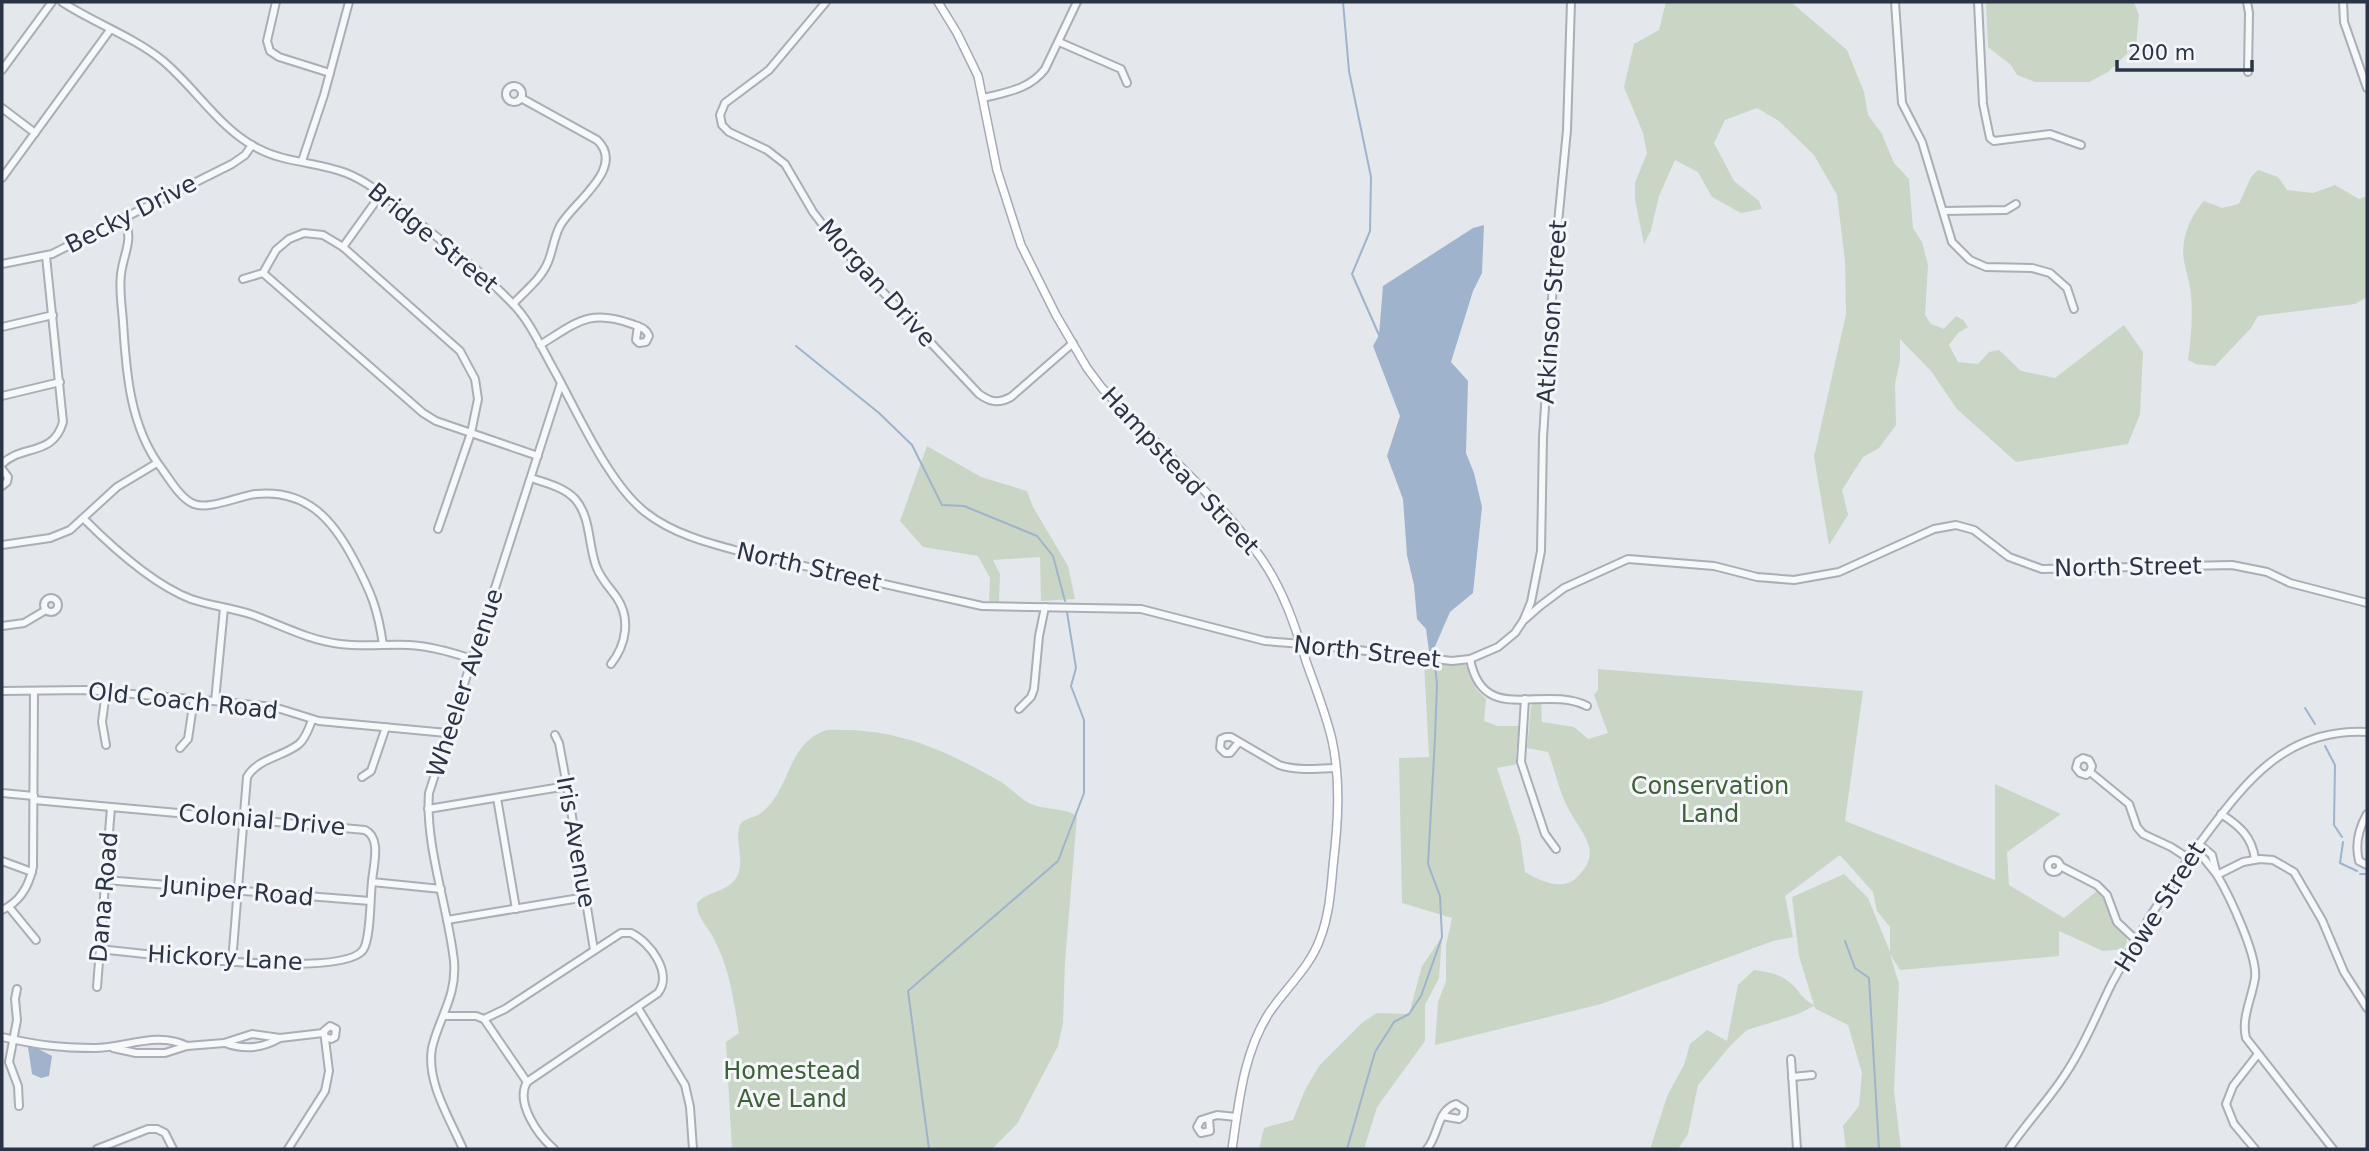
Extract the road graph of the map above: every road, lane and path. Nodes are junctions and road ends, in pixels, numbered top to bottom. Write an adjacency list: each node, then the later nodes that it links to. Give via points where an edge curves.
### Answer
1 (52, 2): 15 (street)
2 (62, 2): 13 (street, Bridge Street)
3 (276, 2): 17 (street, via 267,41 271,51)
4 (349, 2): 17 (street)
5 (826, 2): 42 (street, Morgan Drive, via 769,70 725,103 720,115 724,128 785,164 836,242 989,401 1011,397)
6 (938, 2): 21 (main road, Hampstead Street, via 972,61)
7 (1077, 2): 14 (street)
8 (1571, 2): 61 (street, Atkinson Street, via 1567,130 1545,401 1541,551)
9 (1895, 2): 30 (street, via 1902,103 1922,142)
10 (1978, 2): 25 (street, via 1982,94 1990,138 1999,141 2050,134)
11 (2247, 2): 16 (street)
12 (2343, 2): 19 (street, via 2344,22)
13 (110, 30): 23 (street); 24 (street, Bridge Street, via 159,58)
14 (1059, 42): 18 (street, via 1121,69); 21 (street, via 1039,77 1019,89)
15 (2, 71)
16 (2248, 72)
17 (330, 73): 26 (street)
18 (1127, 83)
19 (2367, 88)
20 (521, 98): 37 (street, via 597,140 606,159 602,174 560,225 546,267)
21 (984, 98): 42 (main road, Hampstead Street, via 997,170 1014,226)
22 (2, 108): 23 (street)
23 (35, 133): 27 (street)
24 (252, 145): 26 (street, Bridge Street); 31 (street, Becky Drive, via 232,164)
25 (2081, 145)
26 (302, 161): 28 (street, Bridge Street, via 346,173)
27 (2, 177)
28 (382, 194): 32 (street); 37 (street, Bridge Street)
29 (2015, 204): 30 (street, via 2006,210)
30 (1944, 211): 38 (street, via 1952,242 1962,254 1986,267 2050,273 2067,288)
31 (124, 218): 33 (street, Becky Drive); 49 (street, via 130,237 120,285 128,381 141,430)
32 (343, 247): 35 (street, via 319,233 299,234 282,244); 47 (street, via 460,351 478,389)
33 (46, 256): 34 (street, Becky Drive); 39 (street)
34 (2, 264)
35 (263, 274): 36 (street); 47 (street, via 423,413)
36 (243, 279)
37 (513, 304): 43 (street, Bridge Street)
38 (2074, 309)
39 (53, 315): 41 (street); 44 (street)
40 (638, 326): 43 (street, via 611,317 591,317)
41 (2, 327)
42 (1073, 343): 63 (main road, Hampstead Street, via 1102,388 1222,510 1261,559 1289,607)
43 (540, 345): 45 (street, Bridge Street)
44 (60, 383): 46 (street); 50 (street, via 64,416 57,436 45,446 9,458)
45 (561, 383): 48 (street, Wheeler Avenue); 55 (street, Bridge Street, via 627,494 652,517)
46 (2, 396)
47 (471, 433): 48 (street); 54 (street)
48 (538, 456): 51 (street, Wheeler Avenue)
49 (157, 463): 53 (street, via 117,487); 64 (street, via 186,499 197,505 269,494 305,502 326,517 342,537 373,596)
50 (2, 467): 52 (street, via 8,480)
51 (531, 478): 65 (street, Wheeler Avenue); 67 (street, via 568,493 583,513 596,565 625,616 624,638)
52 (2, 486)
53 (84, 519): 56 (street, via 57,536); 59 (street, via 165,585 188,598)
54 (438, 529)
55 (693, 538): 58 (street, North Street, via 967,603)
56 (2, 545)
57 (2367, 603): 61 (street, North Street, via 2248,567 2042,569 2008,557 1974,530 1956,525 1934,529 1839,572 1794,580 1714,566 1629,559 1564,588)
58 (1045, 607): 63 (street, North Street, via 1141,609 1245,637); 75 (street, via 1034,689)
59 (224, 608): 64 (street, via 313,639); 73 (street)
60 (46, 610): 62 (street, via 24,623)
61 (1523, 621): 66 (street, North Street, via 1502,644)
62 (2, 626)
63 (1301, 644): 66 (street, North Street, via 1447,661); 84 (main road, Hampstead Street, via 1332,739)
64 (383, 645): 65 (street, via 433,648)
65 (472, 659): 79 (street, Wheeler Avenue)
66 (1469, 659): 72 (street, via 1475,679 1486,693)
67 (611, 664)
68 (2, 691): 69 (street, Old Coach Road)
69 (34, 691): 70 (street, Old Coach Road); 89 (street)
70 (106, 691): 71 (street, Old Coach Road); 82 (street, via 102,722)
71 (194, 699): 73 (street, Old Coach Road); 83 (street, via 188,739)
72 (1525, 699): 74 (street, via 1573,699); 99 (street, via 1521,761 1545,834)
73 (215, 701): 76 (street, Old Coach Road, via 274,707)
74 (1587, 706)
75 (1019, 709)
76 (313, 720): 77 (street, Old Coach Road); 95 (street, via 298,745 250,772)
77 (386, 727): 79 (street, Old Coach Road); 86 (street, via 371,771)
78 (2367, 732): 93 (street, Howe Street, via 2333,734 2293,748 2260,770)
79 (447, 733): 92 (street, Wheeler Avenue)
80 (555, 735): 87 (street, Iris Avenue)
81 (1239, 742): 84 (street, via 1284,766)
82 (106, 745)
83 (180, 748)
84 (1336, 768): 142 (main road, Hampstead Street, via 1336,842 1320,940 1269,1013 1251,1050)
85 (2091, 772): 101 (street, via 2129,804 2143,834)
86 (362, 777)
87 (567, 786): 90 (street); 112 (street, Iris Avenue)
88 (2, 793): 89 (street, Colonial Drive)
89 (34, 798): 91 (street, Colonial Drive); 106 (street)
90 (497, 798): 92 (street); 115 (street)
91 (111, 807): 95 (street, Colonial Drive); 108 (street, Dana Road)
92 (428, 809): 110 (street, Wheeler Avenue)
93 (2221, 814): 96 (street, Howe Street); 102 (street, via 2246,834)
94 (2367, 814): 97 (street)
95 (243, 819): 109 (street, Colonial Drive, via 368,831 375,843); 111 (street)
96 (2199, 844): 100 (street, Howe Street); 107 (street, via 2211,855)
97 (2357, 848): 98 (street); 104 (street, via 2358,861)
98 (2366, 848)
99 (1556, 849)
100 (2194, 851): 101 (street, Howe Street); 107 (street)
101 (2188, 858): 119 (street, Howe Street)
102 (2255, 859): 107 (street); 126 (street, via 2273,860 2294,872)
103 (2, 861): 106 (street)
104 (2367, 865)
105 (2060, 866): 119 (street, via 2097,885 2107,895 2117,922)
106 (32, 872): 114 (street, via 24,891)
107 (2217, 875): 135 (street, via 2254,962 2244,1025 2248,1042)
108 (105, 880): 111 (street, Juniper Road); 120 (street, Dana Road)
109 (372, 882): 110 (street); 113 (street, Hickory Lane)
110 (441, 889): 117 (street, Wheeler Avenue)
111 (238, 890): 113 (street, Juniper Road); 122 (street)
112 (586, 897): 115 (street); 121 (street, Iris Avenue)
113 (370, 901): 122 (street, Hickory Lane, via 366,945 355,957 292,964)
114 (9, 907): 116 (street); 118 (street)
115 (516, 909): 117 (street)
116 (2, 910)
117 (447, 920): 127 (street, Wheeler Avenue, via 454,974)
118 (36, 940)
119 (2136, 940): 153 (street, Howe Street, via 2066,1073)
120 (99, 949): 122 (street, Hickory Lane); 123 (street, Dana Road)
121 (594, 950): 125 (street, via 621,933 631,933 655,956 663,985); 128 (street)
122 (232, 962)
123 (97, 987)
124 (17, 989): 131 (street)
125 (638, 1008): 139 (street); 149 (street, via 685,1085)
126 (2367, 1008)
127 (445, 1016): 128 (street); 147 (street, Wheeler Avenue, via 434,1043 432,1069)
128 (484, 1019): 139 (street)
129 (2, 1037): 131 (street)
130 (280, 1038): 132 (street, via 252,1034); 132 (street, via 253,1047); 146 (street, via 324,1035 329,1071 325,1091)
131 (12, 1040): 134 (street, via 48,1047); 140 (street, via 9,1062)
132 (224, 1043): 133 (street)
133 (187, 1046): 134 (street, via 155,1054); 134 (street, via 155,1040)
134 (113, 1048)
135 (2258, 1054): 154 (street, via 2233,1086 2226,1104 2234,1124); 155 (street)
136 (1791, 1059): 138 (street)
137 (1812, 1075): 138 (street)
138 (1792, 1077): 152 (street)
139 (527, 1082): 148 (street, via 524,1101)
140 (19, 1106)
141 (1442, 1116): 151 (street)
142 (1236, 1117): 143 (street); 150 (main road, Hampstead Street)
143 (1209, 1118)
144 (97, 1149): 145 (street, via 152,1129 165,1133)
145 (173, 1149)
146 (288, 1149)
147 (463, 1149)
148 (554, 1149)
149 (693, 1149)
150 (1232, 1149)
151 (1427, 1149)
152 (1797, 1149)
153 (2009, 1149)
154 (2255, 1149)
155 (2333, 1149)

